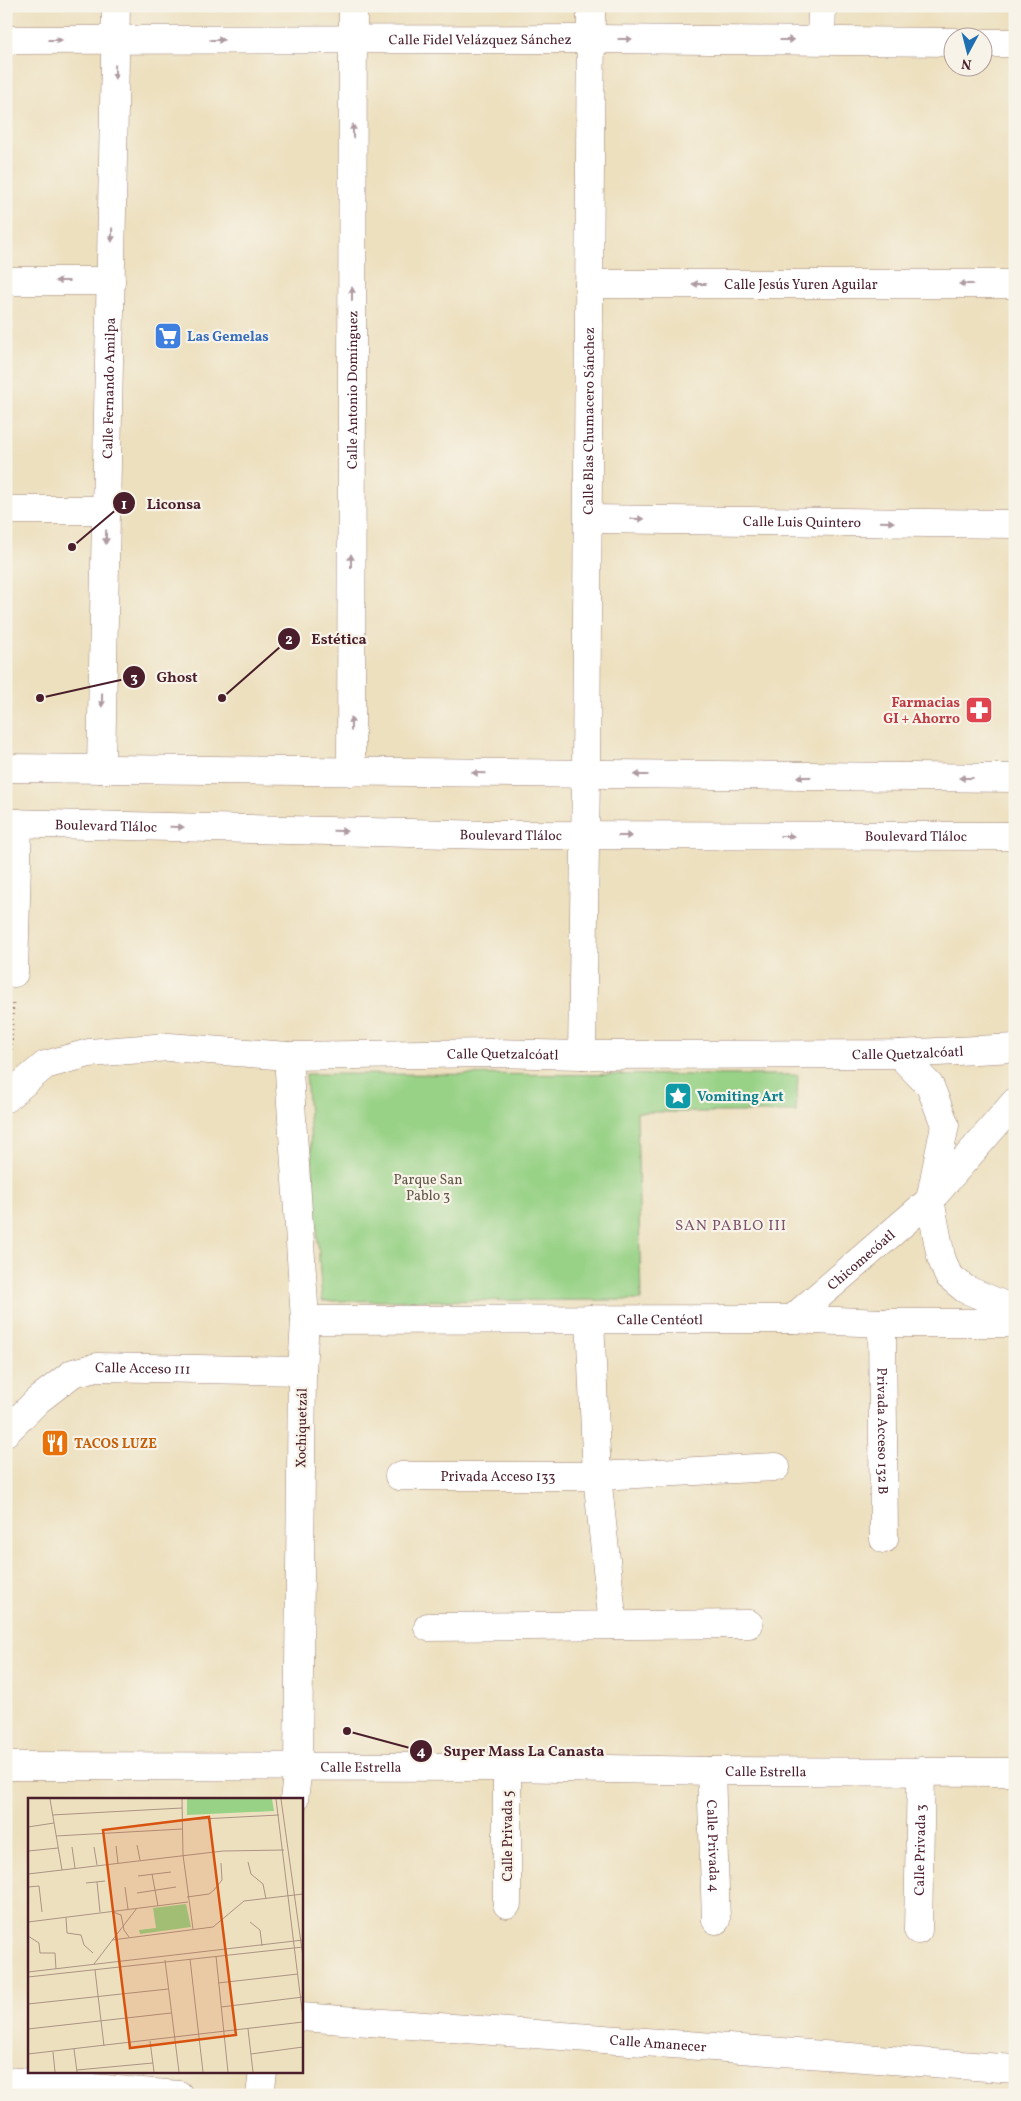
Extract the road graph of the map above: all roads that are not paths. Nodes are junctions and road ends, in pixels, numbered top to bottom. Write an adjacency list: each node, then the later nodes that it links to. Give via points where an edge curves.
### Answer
1 (116, 6): 8 (street, Calle Fernando Amilpa)
2 (353, 6): 5 (street, Calle Antonio Domínguez)
3 (591, 6): 6 (street, Calle Blas Chumacero Sánchez)
4 (822, 6): 9 (street)
5 (353, 39): 6 (street, Calle Fidel Velázquez Sánchez); 8 (street, Calle Fidel Velázquez Sánchez, one-way to 5); 23 (street, Calle Antonio Domínguez, one-way to 5)
6 (591, 39): 9 (street, Calle Fidel Velázquez Sánchez, one-way to 9); 15 (street, Calle Blas Chumacero Sánchez)
7 (6, 40): 8 (street, Calle Fidel Velázquez Sánchez, one-way to 8)
8 (116, 40): 14 (street, Calle Fernando Amilpa, one-way to 14)
9 (822, 40): 10 (street, Calle Fidel Velázquez Sánchez)
10 (944, 42)
11 (994, 43): 12 (street)
12 (1015, 43)
13 (6, 281): 14 (street, one-way to 13)
14 (111, 281): 18 (street, Calle Fernando Amilpa)
15 (589, 284): 16 (street, Calle Jesús Yuren Aguilar, one-way to 15); 19 (street, Calle Blas Chumacero Sánchez)
16 (1015, 284)
17 (6, 510): 18 (street)
18 (107, 510): 22 (street, Calle Fernando Amilpa, one-way to 22)
19 (588, 518): 20 (street, Calle Luis Quintero, one-way to 20); 24 (street, Calle Blas Chumacero Sánchez)
20 (1015, 524)
21 (6, 768): 22 (street)
22 (101, 769): 23 (street)
23 (351, 772): 24 (street, one-way to 23)
24 (586, 775): 25 (street, one-way to 24); 27 (street, Calle Blas Chumacero Sánchez)
25 (1015, 778)
26 (12, 823): 27 (street, Boulevard Tláloc, one-way to 27); 29 (street)
27 (585, 836): 28 (street, Boulevard Tláloc, one-way to 28); 32 (street, Calle Blas Chumacero Sánchez)
28 (1015, 836)
29 (14, 973)
30 (1015, 1048): 31 (street, Calle Quetzalcóatl)
31 (899, 1054): 32 (street, Calle Quetzalcóatl); 36 (street, via 930,1086 945,1125)
32 (582, 1055): 33 (street, Calle Quetzalcóatl)
33 (288, 1056): 34 (street, Calle Quetzalcóatl, via 169,1047 89,1053 45,1065); 40 (street, Xochiquetzál)
34 (8, 1097)
35 (1015, 1102): 36 (street, Chicomecóatl)
36 (930, 1200): 37 (street, via 941,1257 948,1275 965,1289); 39 (street, Chicomecóatl)
37 (1015, 1310)
38 (590, 1319): 39 (street, Calle Centéotl); 40 (street, Calle Centéotl); 47 (street)
39 (792, 1319): 41 (street, Calle Centéotl)
40 (304, 1320): 43 (street, Xochiquetzál)
41 (882, 1323): 42 (street, Calle Centéotl); 48 (street, Privada Acceso 132 B)
42 (1015, 1323)
43 (302, 1371): 44 (street, Calle Acceso 111, via 96,1367 73,1373 38,1400); 54 (street, Xochiquetzál)
44 (6, 1432)
45 (776, 1467): 47 (street, Privada Acceso 133)
46 (399, 1476): 47 (street, Privada Acceso 133)
47 (597, 1476): 50 (street)
48 (884, 1539)
49 (748, 1624): 50 (street)
50 (613, 1625): 51 (street)
51 (428, 1627)
52 (6, 1766): 54 (street, Calle Estrella)
53 (507, 1767): 54 (street, Calle Estrella); 55 (street, Calle Estrella); 59 (street, Calle Privada 5)
54 (298, 1768): 58 (street, Xochiquetzál)
55 (711, 1771): 56 (street, Calle Estrella); 60 (street, Calle Privada 4)
56 (921, 1771): 57 (street, Calle Estrella); 61 (street, Calle Privada 3)
57 (1015, 1772)
58 (294, 1798)
59 (508, 1904)
60 (716, 1920)
61 (918, 1930)
62 (302, 2017): 63 (street, Calle Amanecer)
63 (1015, 2069)
64 (263, 2074): 67 (street)
65 (6, 2081): 66 (street)
66 (179, 2095)
67 (260, 2095)

